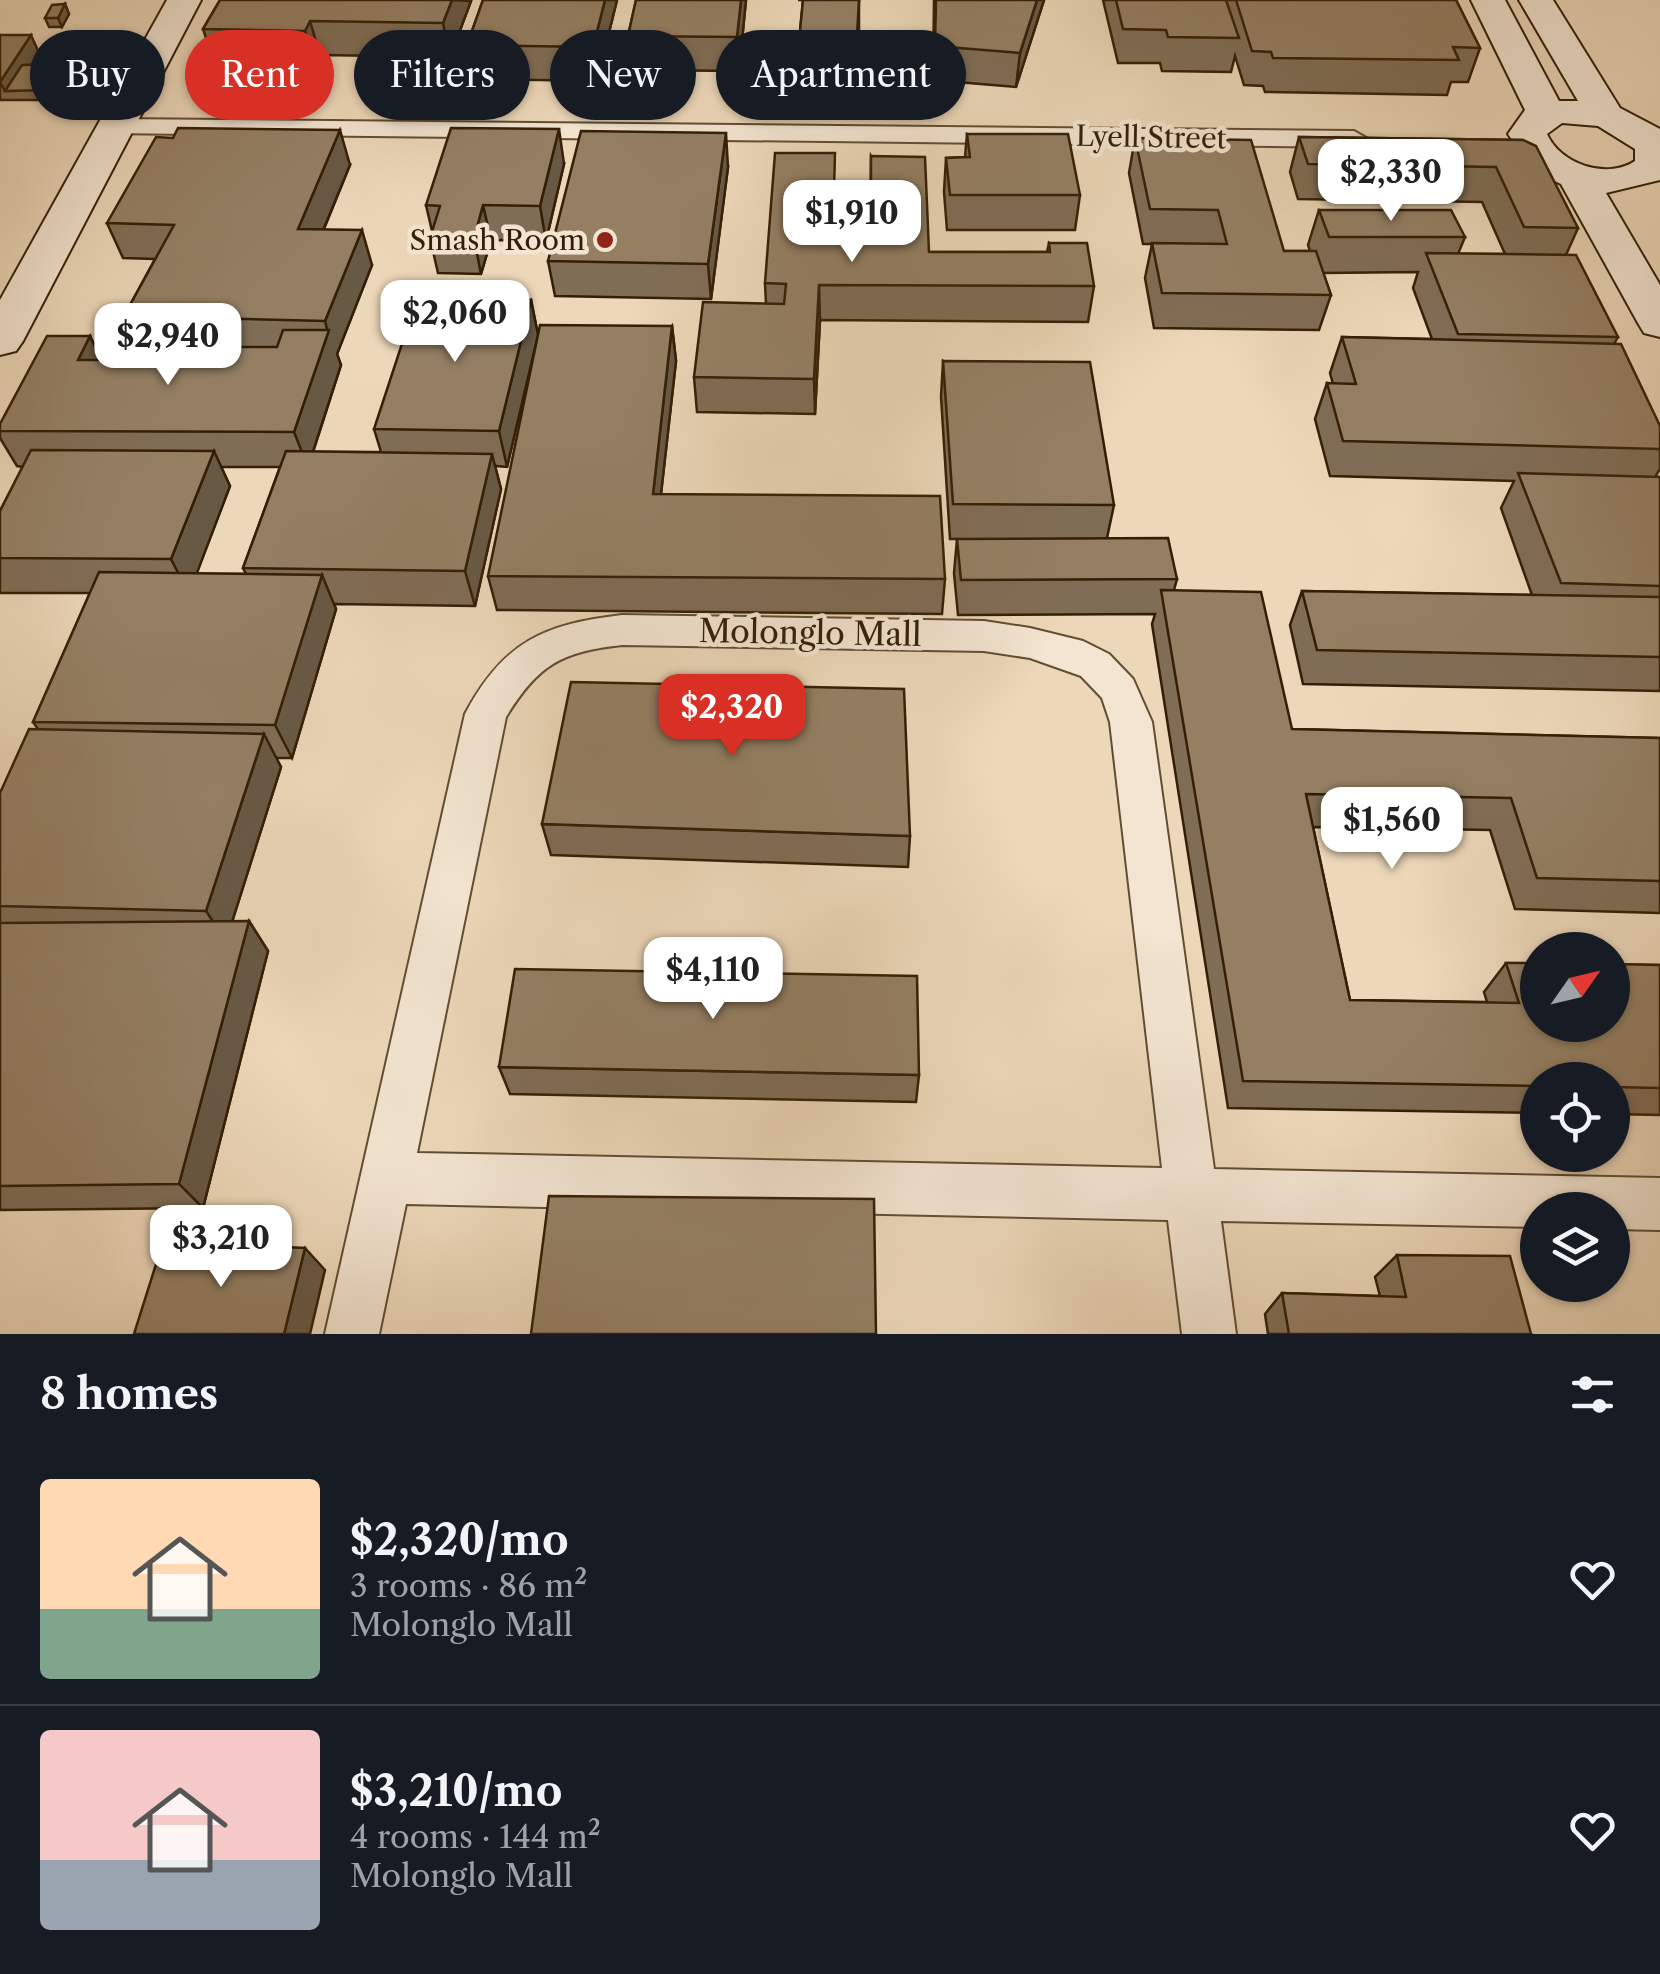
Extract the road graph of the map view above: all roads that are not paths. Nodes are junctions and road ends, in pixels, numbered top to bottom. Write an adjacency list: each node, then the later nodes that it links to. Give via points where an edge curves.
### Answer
1 (184, 0): 5 (main road)
2 (1488, 0): 6 (main road)
3 (1536, 0): 4 (main road)
4 (1606, 116): 6 (main road, via 1574,112); 9 (main road, via 1636,129 1655,147 1656,164)
5 (114, 127): 7 (street, Lyell Street); 12 (main road)
6 (1521, 132): 8 (main road, via 1544,160)
7 (1392, 140)
8 (1576, 174): 9 (main road); 11 (main road)
9 (1638, 177): 10 (main road)
10 (1660, 216)
11 (1660, 323)
12 (0, 341)
13 (386, 1178): 14 (street); 14 (street, Molonglo Mall, via 486,714 527,655 576,635 622,630 984,636 1069,652 1095,666 1119,690 1131,722); 16 (street, Molonglo Mall)
14 (1190, 1195): 15 (street); 17 (street, Molonglo Mall)
15 (1660, 1204)
16 (352, 1334)
17 (1209, 1334)

